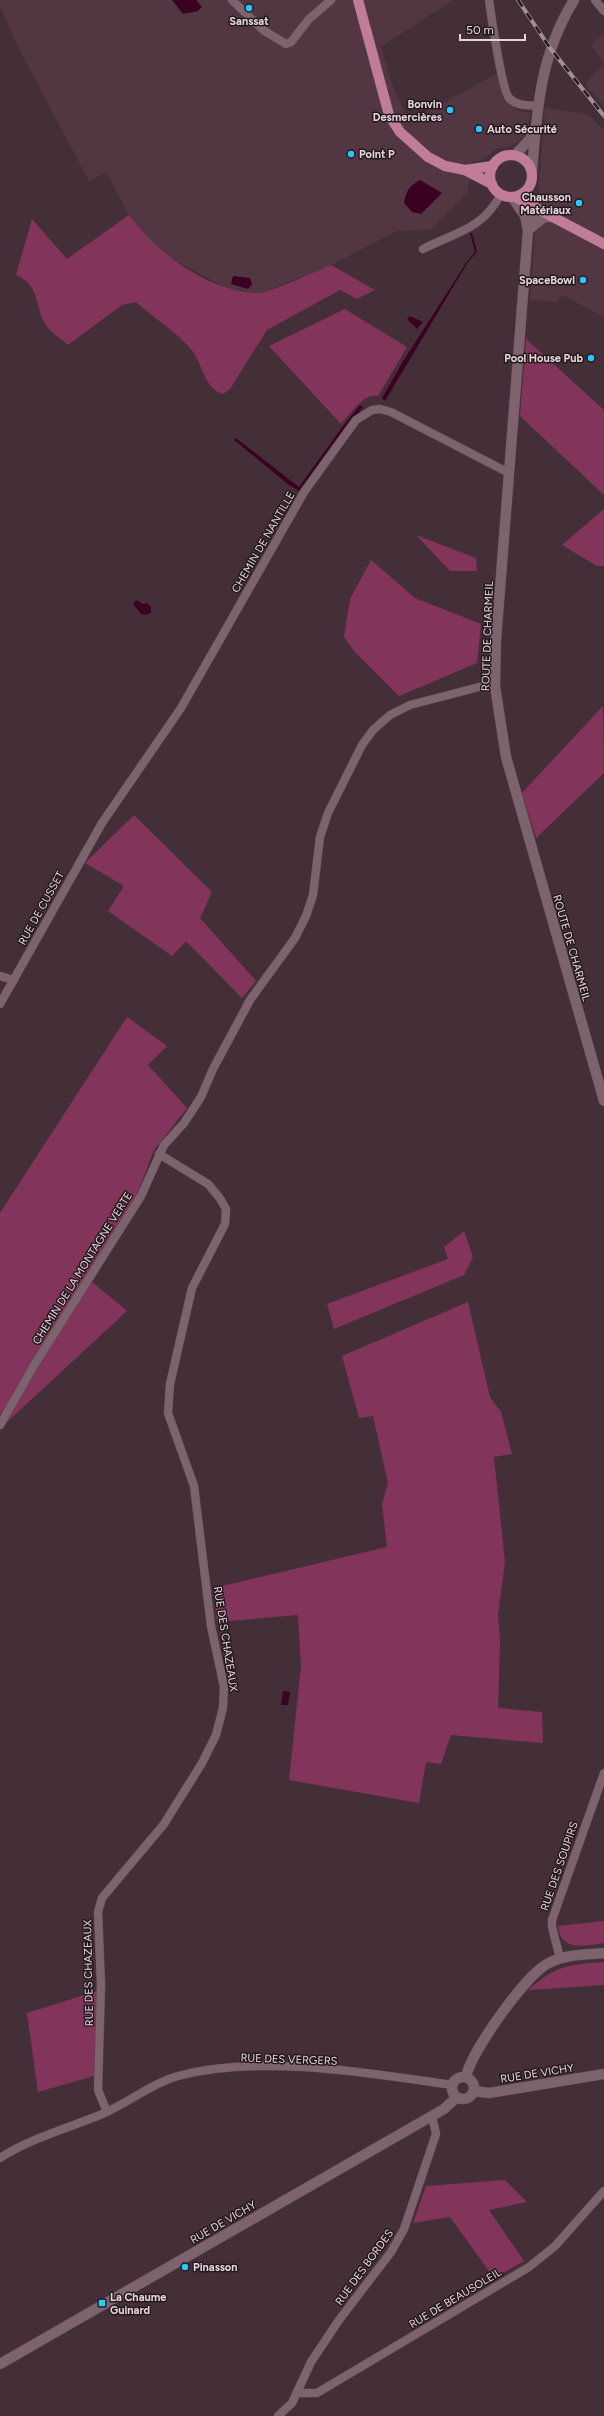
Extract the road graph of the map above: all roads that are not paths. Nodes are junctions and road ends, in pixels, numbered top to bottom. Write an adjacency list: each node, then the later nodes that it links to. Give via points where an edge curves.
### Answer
1 (232, 0): 2 (street, via 263,30 286,44 291,42 309,19)
2 (331, 0)
3 (358, 0): 12 (main road, via 389,115 400,132 428,157 445,166)
4 (489, 0): 8 (street, via 504,85 509,98 518,104)
5 (574, 0): 8 (main road, via 550,48)
6 (595, 0): 7 (street)
7 (604, 11)
8 (538, 106): 9 (main road)
9 (536, 120): 10 (main road, via 531,138); 13 (main road)
10 (516, 155): 11 (main road, via 502,157); 13 (main road, via 526,161)
11 (493, 166): 12 (main road); 14 (main road)
12 (465, 170): 14 (main road)
13 (532, 171): 15 (main road)
14 (492, 184): 16 (main road)
15 (530, 186): 17 (main road, via 526,191); 18 (main road)
16 (501, 194): 17 (main road); 22 (street, via 495,207 478,224)
17 (513, 197): 18 (main road); 20 (main road, ROUTE DE CHARMEIL, via 525,216)
18 (536, 206): 19 (main road); 20 (main road, ROUTE DE CHARMEIL)
19 (552, 217): 20 (main road, via 544,217); 21 (main road)
20 (528, 230): 23 (main road, ROUTE DE CHARMEIL)
21 (604, 244)
22 (423, 249)
23 (509, 473): 24 (main road, ROUTE DE CHARMEIL, via 496,640); 25 (street, CHEMIN DE NANTILLE, via 391,412 380,409 363,414 356,420 304,492 181,708)
24 (495, 686): 29 (main road, ROUTE DE CHARMEIL, via 506,757); 30 (street, CHEMIN DE LA MONTAGNE VERTE, via 479,687 410,705 390,715 373,730 362,745 320,837 313,895 306,916 295,938 250,1000 201,1097)
25 (102, 823): 27 (street, RUE DE CUSSET)
26 (0, 976): 27 (street)
27 (14, 980): 28 (street, RUE DE CUSSET)
28 (0, 1004)
29 (604, 1101)
30 (159, 1154): 31 (street, CHEMIN DE LA MONTAGNE VERTE, via 141,1196 33,1367); 40 (street, RUE DES CHAZEAUX, via 208,1184 226,1209 225,1224 192,1288 170,1384 168,1413 194,1486 211,1626 224,1687 223,1708 216,1735 202,1763 164,1824 102,1898 98,1912 101,1986 98,2090)
31 (0, 1425)
32 (604, 1773): 34 (street, RUE DES SOUPIRS, via 552,1920)
33 (604, 1953): 34 (main road)
34 (560, 1958): 36 (main road, via 537,1970 525,1983 474,2056)
35 (604, 2074): 38 (main road, RUE DE VICHY, via 489,2093)
36 (466, 2077): 37 (main road, via 457,2078); 38 (main road, via 473,2082)
37 (452, 2086): 39 (main road); 40 (street, RUE DES VERGERS, via 316,2068 245,2067 205,2070 177,2076 153,2086)
38 (474, 2091): 39 (main road, via 469,2098)
39 (456, 2098): 41 (main road, RUE DE VICHY)
40 (107, 2112): 42 (street, RUE DES VERGERS)
41 (432, 2116): 44 (main road, RUE DE VICHY); 45 (street, RUE DES BORDES, via 436,2134 404,2229 391,2252 315,2356)
42 (0, 2158)
43 (604, 2191): 45 (street, RUE DE BEAUSOLEIL, via 555,2246 529,2268 317,2393)
44 (0, 2364)
45 (297, 2393): 46 (street, RUE DES BORDES, via 292,2403)
46 (278, 2416)

